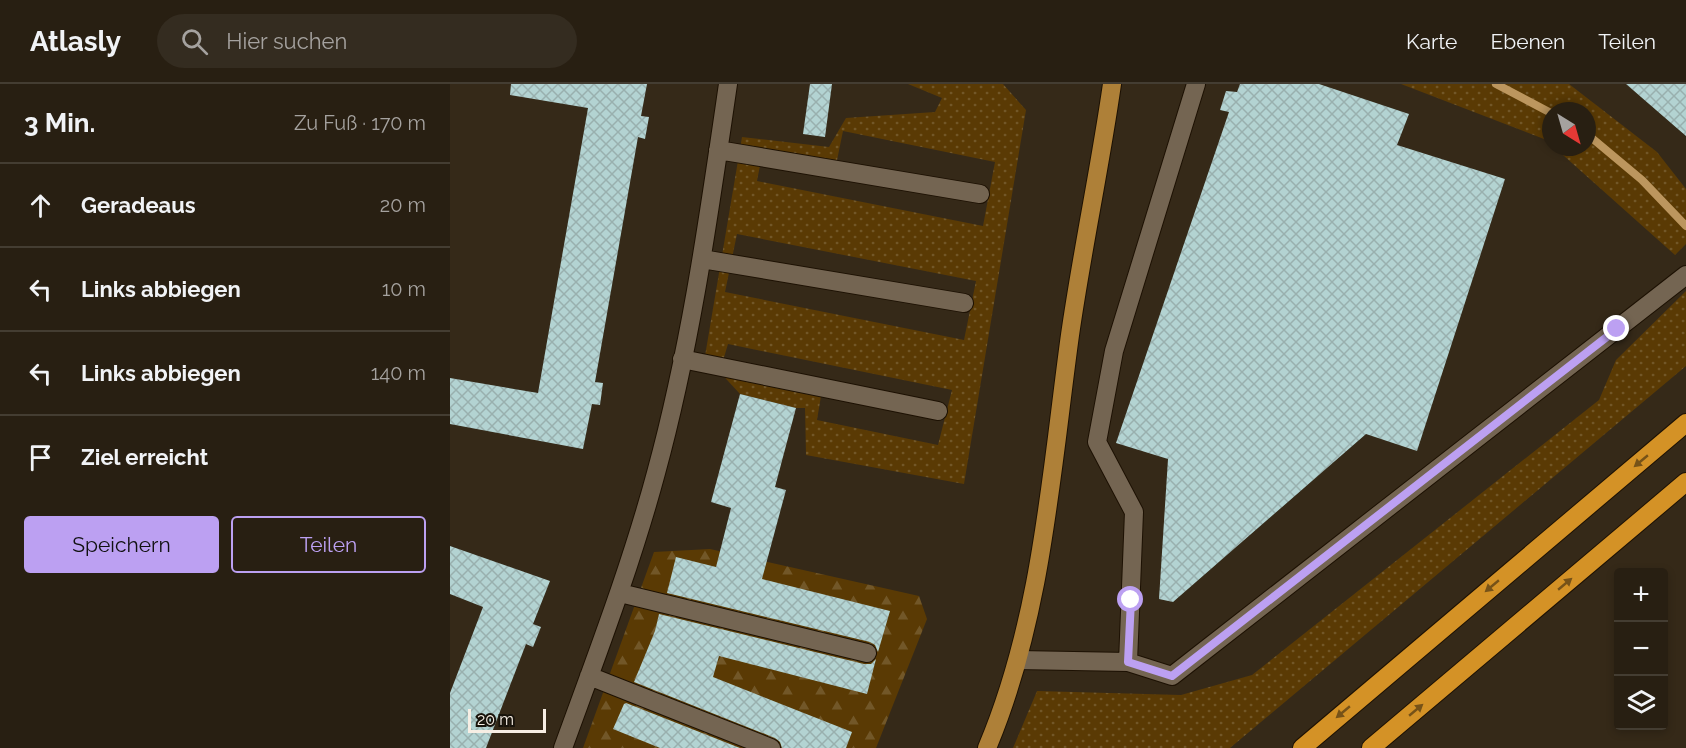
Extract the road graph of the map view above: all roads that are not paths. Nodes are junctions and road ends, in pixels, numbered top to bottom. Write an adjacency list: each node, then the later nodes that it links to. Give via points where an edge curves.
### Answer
1 (728, 84): 4 (lane)
2 (1112, 84): 15 (main road, via 1070,332 1046,523)
3 (1196, 84): 16 (lane, via 1114,351 1097,442 1134,512)
4 (718, 150): 5 (lane); 6 (lane)
5 (981, 194)
6 (702, 259): 8 (lane); 9 (lane)
7 (1686, 275): 16 (lane, via 1172,676)
8 (964, 303)
9 (682, 359): 10 (lane); 13 (lane, via 656,471)
10 (939, 411)
11 (1686, 423): 21 (highway, one-way to 21)
12 (1686, 482): 22 (highway, one-way to 12)
13 (620, 592): 14 (lane); 17 (lane)
14 (867, 653)
15 (1018, 660): 16 (lane); 20 (main road)
16 (1128, 662)
17 (589, 676): 18 (lane); 19 (lane)
18 (563, 748)
19 (771, 748)
20 (987, 748)
21 (1302, 748)
22 (1371, 748)

